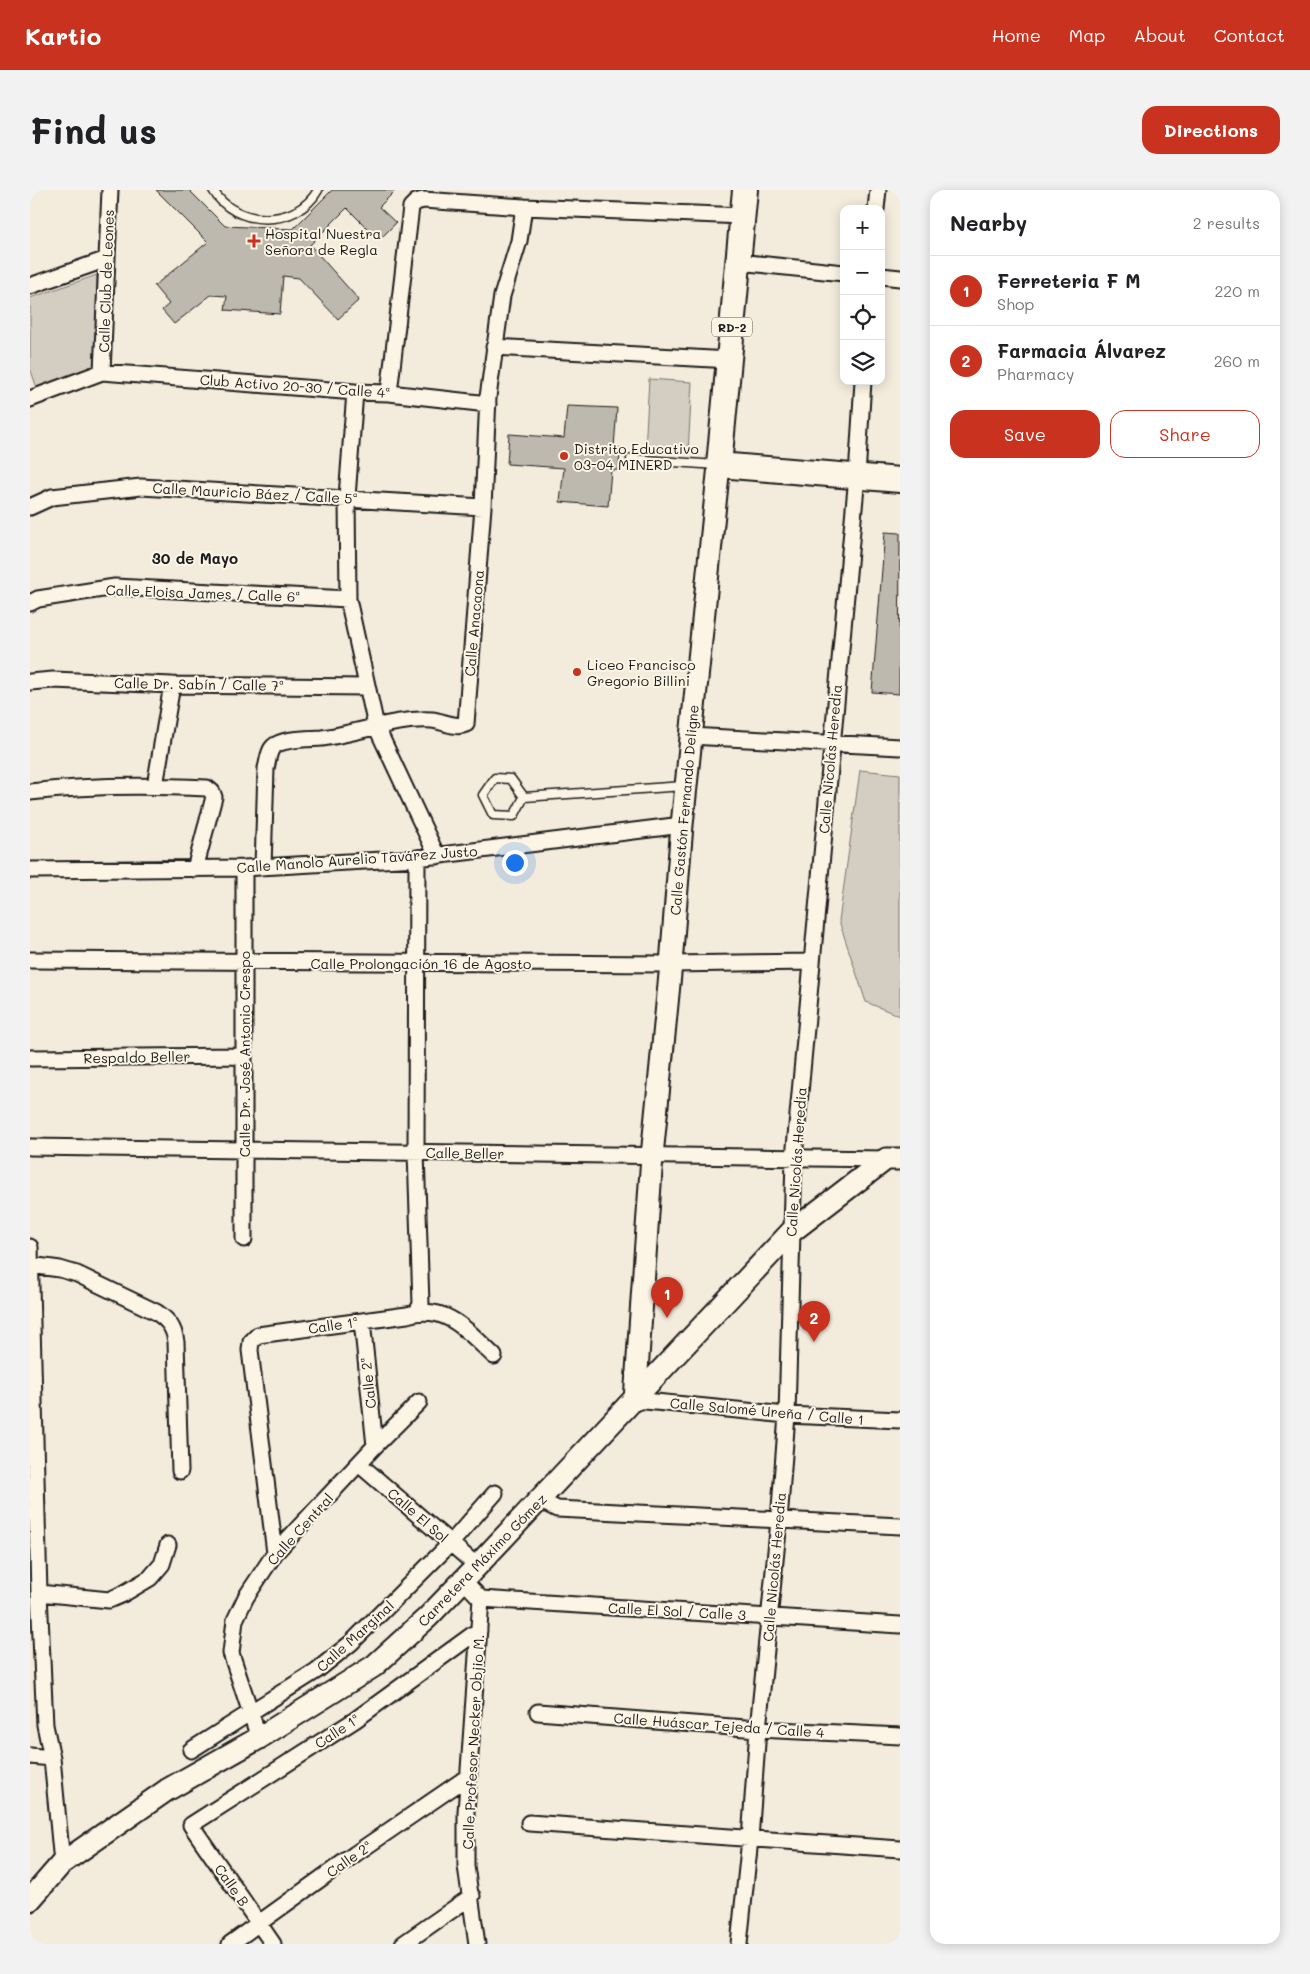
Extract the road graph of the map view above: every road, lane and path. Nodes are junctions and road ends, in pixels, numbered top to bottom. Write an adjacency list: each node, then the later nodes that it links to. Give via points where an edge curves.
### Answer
1 (110, 190): 9 (street, Calle Club de Leones)
2 (213, 190): 3 (lane, via 221,201 237,212 265,218 294,213 311,201)
3 (318, 190)
4 (746, 190): 8 (main road, RD-2)
5 (878, 190): 6 (street)
6 (876, 205)
7 (524, 207): 8 (street); 15 (street, Calle Anacaona, via 519,241 502,296); 20 (street, via 423,200 411,207)
8 (743, 216): 10 (main road, RD-2)
9 (107, 259): 14 (street); 17 (street, Calle Club de Leones)
10 (738, 262): 11 (street); 16 (main road, RD-2)
11 (840, 273)
12 (885, 276): 13 (street)
13 (900, 278)
14 (30, 286)
15 (494, 347): 16 (street); 22 (street, Calle Anacaona)
16 (730, 360): 24 (main road, RD-2)
17 (102, 372): 19 (street, Club Activo 20-30 / Calle 4ª); 21 (street)
18 (863, 385): 25 (street, Calle Nicolás Heredia)
19 (355, 392): 20 (street, Club Activo 20-30 / Calle 4ª); 27 (street)
20 (389, 393): 22 (street, Club Activo 20-30 / Calle 4ª)
21 (30, 399)
22 (488, 404): 29 (street, Calle Anacaona)
23 (631, 459): 24 (lane)
24 (719, 465): 25 (main road); 36 (main road, Calle Gastón Fernando Deligne)
25 (856, 476): 26 (main road); 37 (street, Calle Nicolás Heredia)
26 (900, 480)
27 (347, 498): 28 (street, Calle Mauricio Báez / Calle 5ª, via 141,487 52,497); 29 (street, Calle Mauricio Báez / Calle 5ª); 30 (street)
28 (30, 507)
29 (483, 507): 35 (street, Calle Anacaona, via 466,724 461,726 433,720)
30 (348, 599): 31 (street, Calle Eloisa James / Calle 6ª, via 114,587); 34 (street)
31 (30, 603)
32 (30, 682): 33 (street, Calle Dr. Sabín / Calle 7ª)
33 (172, 685): 34 (street, Calle Dr. Sabín / Calle 7ª); 39 (street)
34 (367, 687): 35 (street)
35 (376, 726): 44 (street); 46 (street, Calle Anacaona, via 280,743 273,747 266,768)
36 (690, 736): 37 (street); 40 (main road, Calle Gastón Fernando Deligne)
37 (831, 745): 38 (street); 52 (street, Calle Nicolás Heredia)
38 (900, 747)
39 (155, 786): 41 (street, via 74,787); 48 (street, via 206,788 212,792 214,797)
40 (686, 786): 42 (lane); 43 (main road, Calle Gastón Fernando Deligne)
41 (30, 792)
42 (524, 797): 42 (lane, via 511,779 495,778 483,795 493,815 514,816)
43 (682, 825): 44 (street, Calle Manolo Aurelio Tavárez Justo); 54 (main road, Calle Gastón Fernando Deligne)
44 (437, 856): 45 (street, Calle Manolo Aurelio Tavárez Justo)
45 (417, 858): 46 (street, Calle Manolo Aurelio Tavárez Justo); 53 (street)
46 (264, 867): 47 (street, Calle Manolo Aurelio Tavárez Justo)
47 (244, 868): 48 (street, Calle Manolo Aurelio Tavárez Justo); 51 (street, Calle Dr. José Antonio Crespo)
48 (195, 869): 49 (street, Calle Manolo Aurelio Tavárez Justo)
49 (30, 870)
50 (30, 960): 51 (street, Calle Prolongación 16 de Agosto)
51 (244, 962): 53 (street, Calle Prolongación 16 de Agosto); 55 (street, Calle Dr. José Antonio Crespo)
52 (812, 962): 54 (street, Calle Prolongación 16 de Agosto); 61 (street, Calle Nicolás Heredia)
53 (417, 963): 54 (street, Calle Prolongación 16 de Agosto); 59 (street)
54 (671, 964): 60 (main road, Calle Gastón Fernando Deligne)
55 (244, 1056): 56 (street, Respaldo Beller); 58 (street, Calle Dr. José Antonio Crespo)
56 (30, 1058)
57 (30, 1147): 58 (street, Calle Beller)
58 (244, 1150): 59 (street, Calle Beller); 64 (street, Calle Dr. José Antonio Crespo)
59 (416, 1152): 60 (street, Calle Beller); 67 (street, via 421,1304)
60 (652, 1156): 61 (street, Calle Beller); 70 (main road, Calle Gastón Fernando Deligne)
61 (794, 1158): 62 (street, Calle Beller); 63 (street, Calle Nicolás Heredia)
62 (893, 1159): 63 (main road, Carretera Máximo Gómez)
63 (791, 1232): 70 (main road, Carretera Máximo Gómez); 72 (street, Calle Nicolás Heredia)
64 (244, 1239)
65 (30, 1247): 66 (street)
66 (30, 1265): 74 (street); 77 (street, via 77,1274 166,1318 174,1330 176,1342)
67 (417, 1312): 68 (street, Calle 1ª); 69 (street, Calle 1ª, via 440,1313 453,1318)
68 (362, 1321): 75 (street, Calle 2ª); 85 (street, Calle 1ª, via 258,1335 251,1342)
69 (494, 1356)
70 (635, 1400): 72 (street, Calle Salomé Ureña / Calle 1); 79 (main road, Carretera Máximo Gómez)
71 (419, 1402): 75 (street, Calle Central)
72 (787, 1415): 73 (street, Calle Salomé Ureña / Calle 1); 80 (street, Calle Nicolás Heredia)
73 (900, 1420)
74 (33, 1437): 84 (street)
75 (375, 1446): 76 (street, Calle Central)
76 (360, 1464): 82 (street, Calle El Sol); 85 (street, Calle Central)
77 (180, 1471)
78 (495, 1493): 82 (street, Calle Marginal)
79 (539, 1500): 80 (street, via 557,1509); 86 (main road, Carretera Máximo Gómez)
80 (779, 1520): 81 (street); 89 (street, Calle Nicolás Heredia)
81 (900, 1526)
82 (451, 1543): 86 (street, Calle El Sol); 92 (street, Calle Marginal, via 350,1643 316,1671)
83 (168, 1545): 87 (street, via 162,1564 150,1578 109,1600)
84 (34, 1549): 87 (street)
85 (275, 1553): 92 (street, Calle Central, via 235,1620 231,1653)
86 (470, 1573): 88 (street); 96 (main road, Carretera Máximo Gómez, via 374,1666)
87 (39, 1593): 99 (street, via 45,1725)
88 (481, 1599): 89 (street, Calle El Sol / Calle 3); 91 (street, Calle Profesor Necker Objio M.)
89 (770, 1617): 90 (street, Calle El Sol / Calle 3); 94 (street, Calle Nicolás Heredia)
90 (900, 1624)
91 (479, 1630): 100 (street, Calle Profesor Necker Objio M.); 102 (street, Calle 1ª, via 355,1720)
92 (250, 1711): 96 (street, Calle Central); 97 (street, Calle Marginal)
93 (538, 1712): 94 (street, Calle Huáscar Tejeda / Calle 4)
94 (758, 1729): 95 (street, Calle Huáscar Tejeda / Calle 4); 103 (street, Calle Nicolás Heredia)
95 (900, 1736)
96 (259, 1738): 105 (main road, Carretera Máximo Gómez, via 167,1790)
97 (191, 1750)
98 (30, 1756): 99 (street)
99 (52, 1758): 105 (street)
100 (469, 1776): 106 (street, Calle Profesor Necker Objio M., via 466,1866); 108 (street, Calle 2ª)
101 (529, 1823): 103 (street)
102 (191, 1825): 108 (street, Calle B)
103 (750, 1839): 104 (street); 113 (street, Calle Nicolás Heredia)
104 (900, 1849)
105 (62, 1863): 107 (main road, Carretera Máximo Gómez)
106 (472, 1896): 111 (street); 112 (street, Calle Profesor Necker Objio M.)
107 (31, 1897)
108 (259, 1924): 109 (street, Calle 2ª); 110 (street, Calle B)
109 (230, 1944)
110 (273, 1944)
111 (403, 1944)
112 (476, 1944)
113 (739, 1944)

